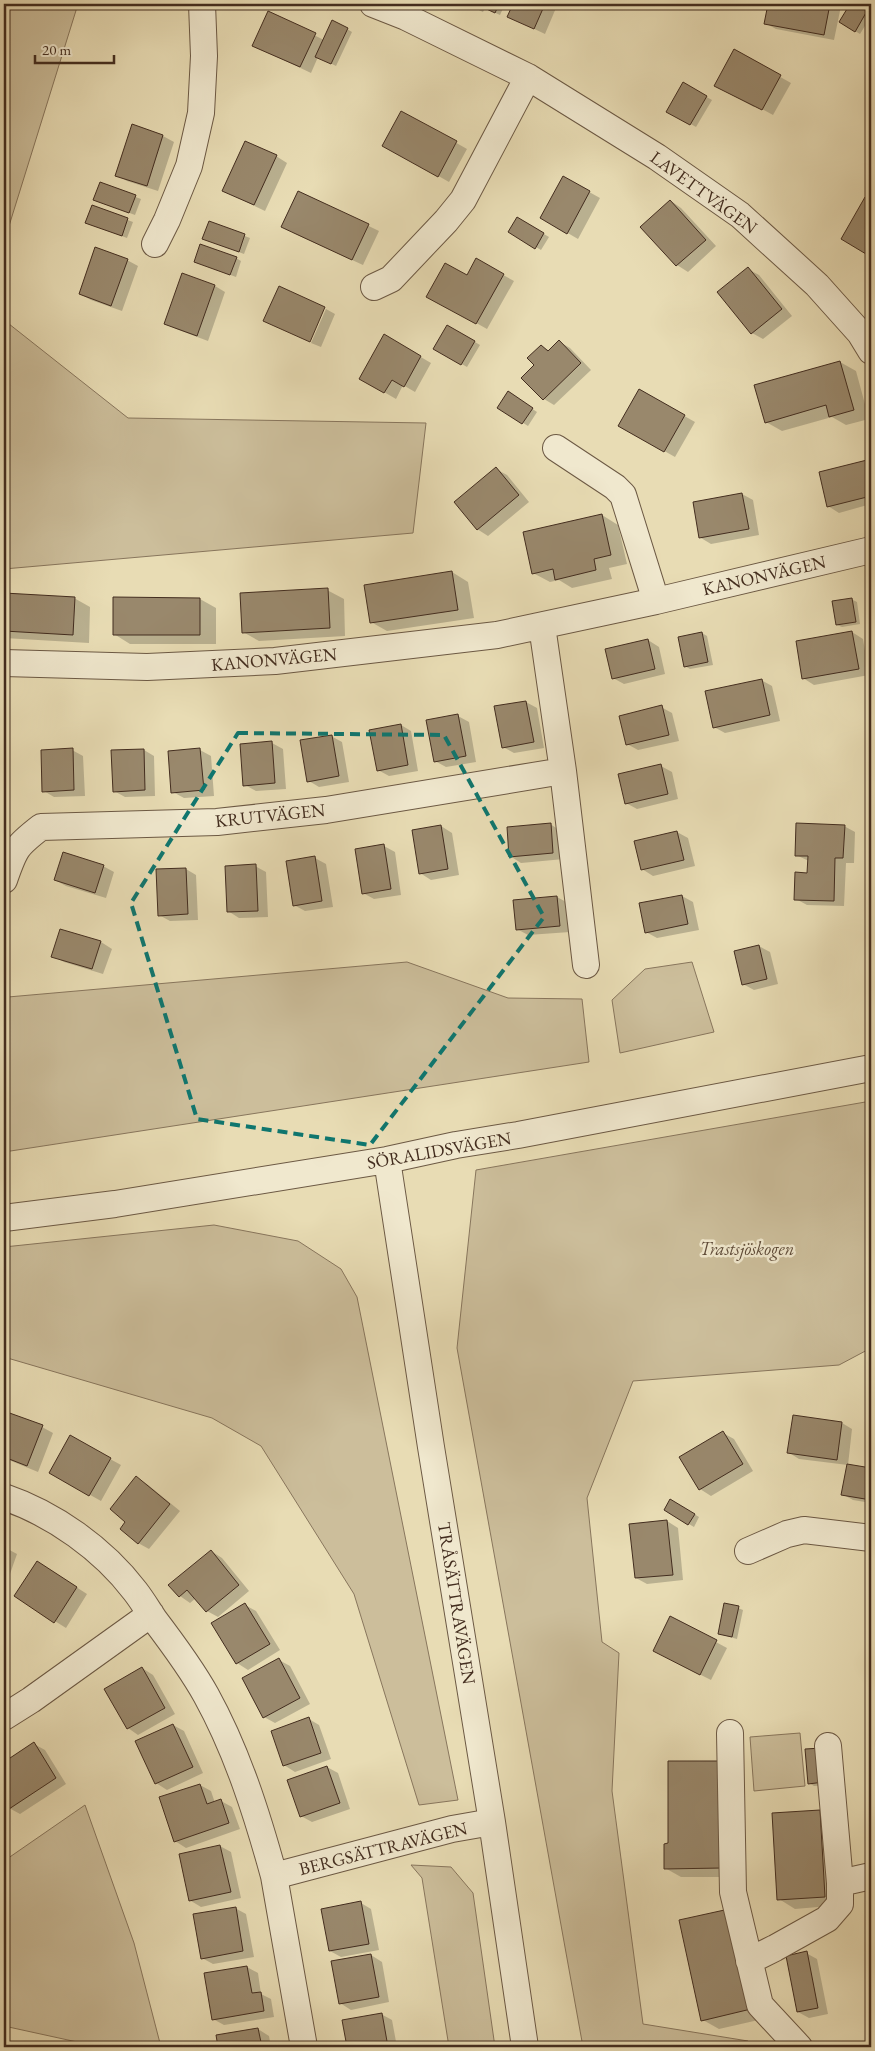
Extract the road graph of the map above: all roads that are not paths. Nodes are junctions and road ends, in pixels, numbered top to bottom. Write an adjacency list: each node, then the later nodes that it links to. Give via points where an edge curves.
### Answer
1 (202, 4): 4 (street, via 201,113 189,166)
2 (373, 4): 3 (street, LAVETTVÄGEN)
3 (528, 77): 5 (street, via 463,200 391,279); 6 (street, LAVETTVÄGEN, via 656,156 740,215)
4 (155, 244)
5 (374, 287)
6 (868, 334)
7 (556, 448): 9 (street, via 623,495)
8 (871, 550): 9 (street, KANONVÄGEN)
9 (656, 601): 10 (street, KANONVÄGEN)
10 (542, 626): 11 (street, KANONVÄGEN, via 497,635 275,661 147,667); 12 (street)
11 (4, 663)
12 (563, 771): 13 (street, KRUTVÄGEN, via 326,810 217,822 41,827 15,850); 14 (street)
13 (4, 880)
14 (586, 965)
15 (871, 1068): 16 (street, SÖRALIDSVÄGEN)
16 (387, 1160): 17 (street, SÖRALIDSVÄGEN, via 115,1204); 25 (street, TRÅSÄTTRAVÄGEN)
17 (4, 1218)
18 (4, 1497): 21 (street, via 46,1516 100,1553)
19 (871, 1538): 20 (street, via 804,1530)
20 (748, 1551)
21 (151, 1614): 22 (street); 26 (street, via 185,1661 220,1724 240,1772)
22 (4, 1717)
23 (730, 1733): 29 (street, via 733,1892)
24 (828, 1746): 28 (street)
25 (492, 1822): 26 (street, BERGSÄTTRAVÄGEN, via 452,1829); 31 (street, TRÅSÄTTRAVÄGEN)
26 (274, 1876): 30 (street)
27 (871, 1876): 28 (street)
28 (840, 1884): 29 (street, via 840,1904 827,1919)
29 (749, 1961): 32 (street, via 760,2005)
30 (304, 2047)
31 (524, 2047)
32 (799, 2047)

